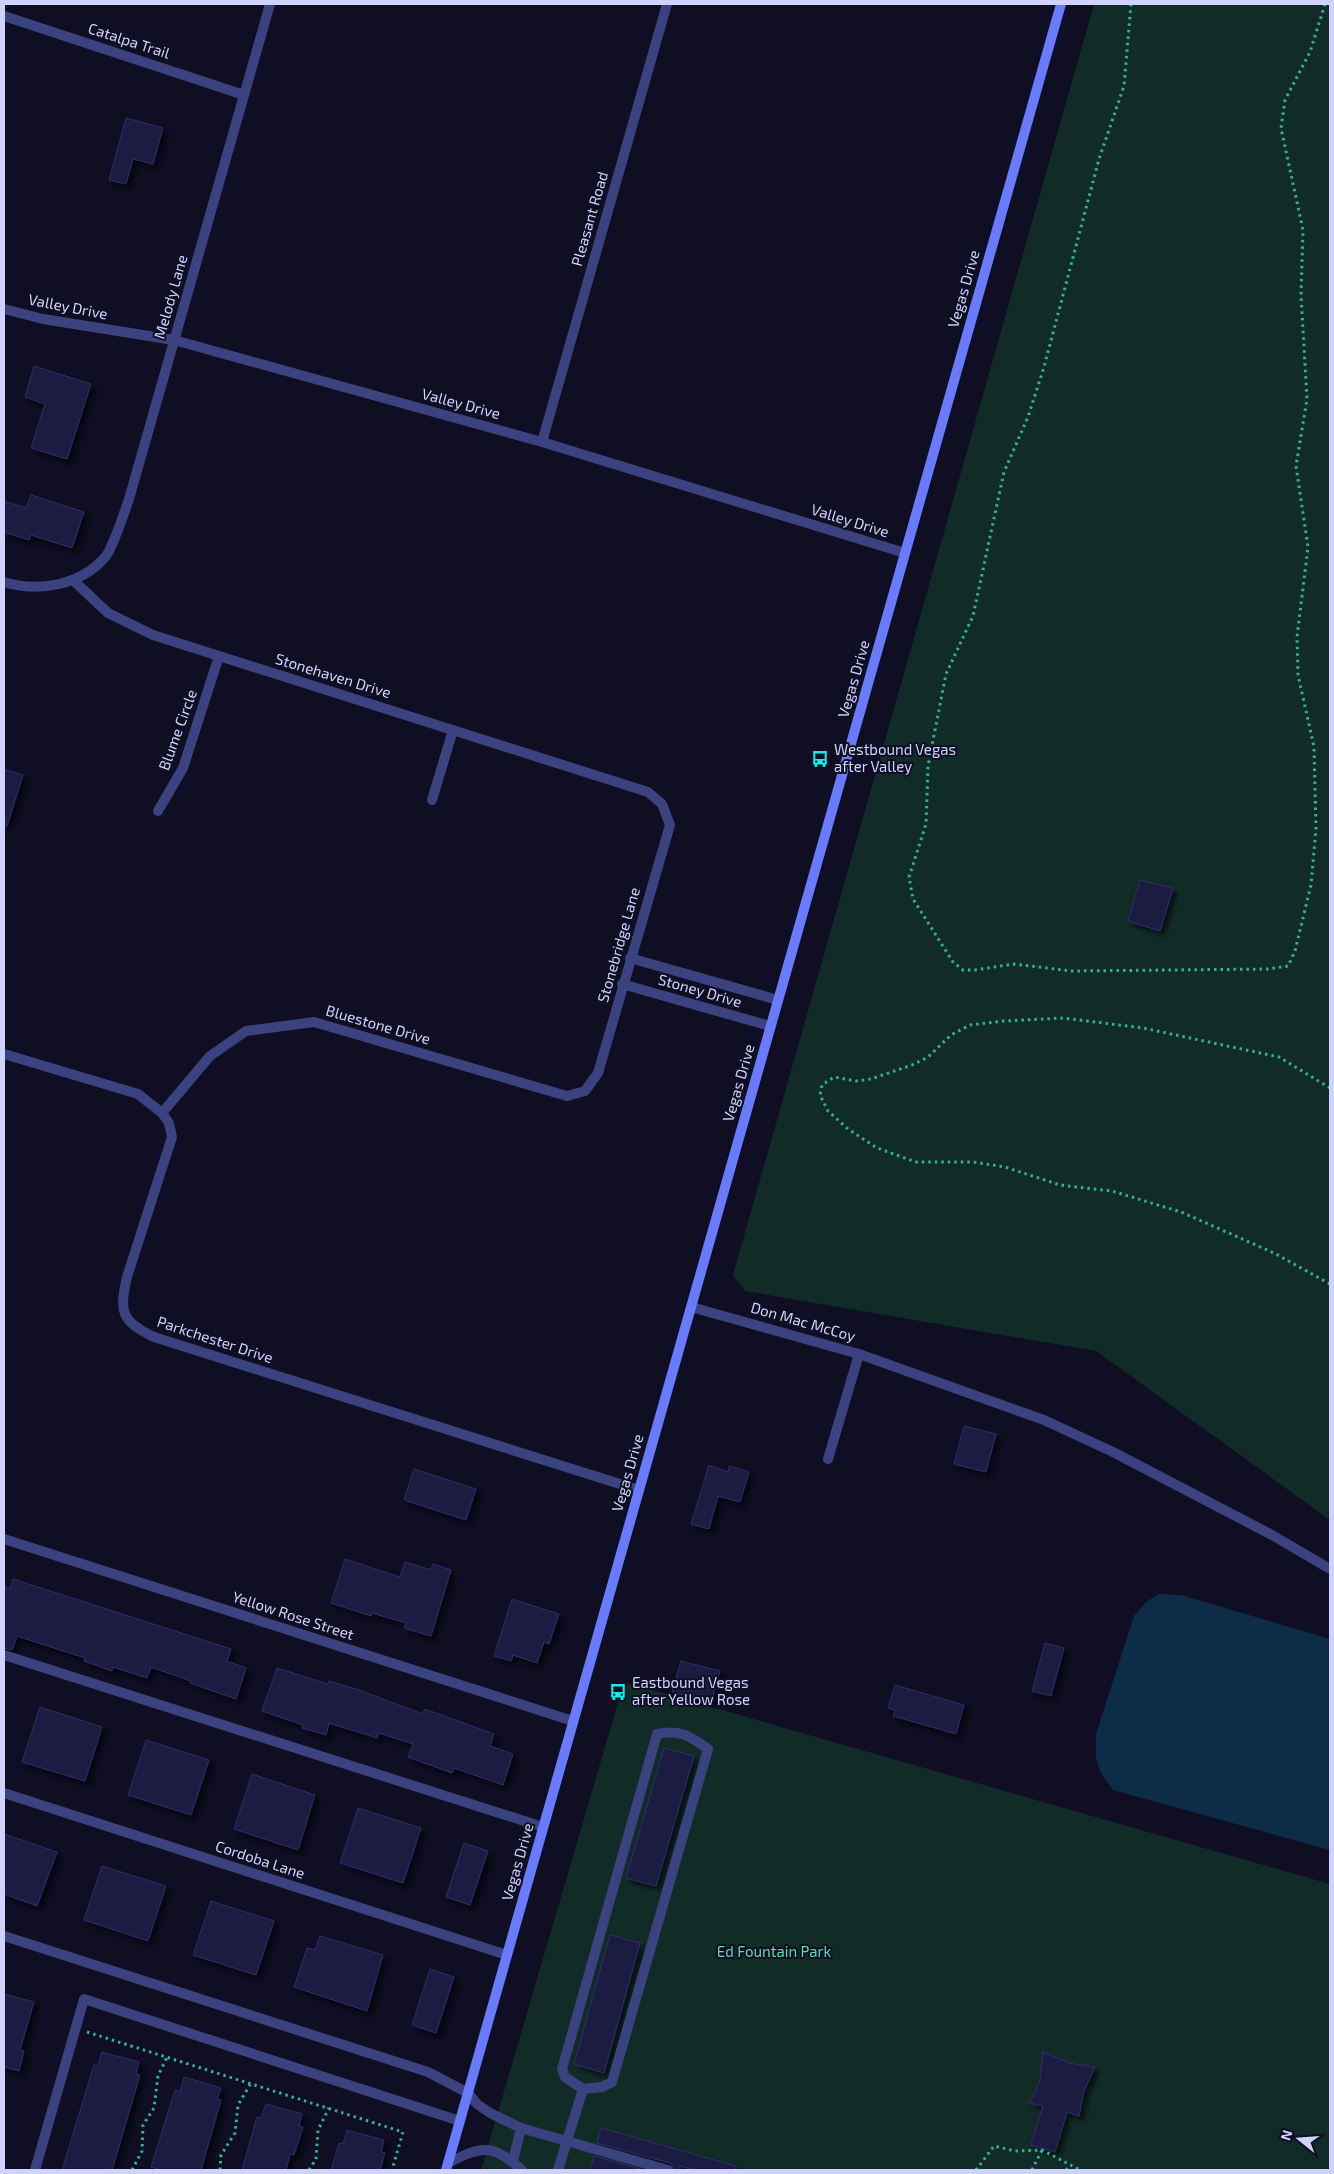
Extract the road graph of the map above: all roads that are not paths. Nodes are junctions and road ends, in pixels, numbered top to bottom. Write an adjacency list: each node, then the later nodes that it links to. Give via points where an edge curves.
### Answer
1 (270, 4): 5 (street, Melody Lane)
2 (667, 4): 8 (street, Pleasant Road)
3 (1061, 4): 9 (main road, Vegas Drive)
4 (4, 16): 5 (street, Catalpa Trail)
5 (244, 95): 7 (street, Melody Lane)
6 (4, 309): 7 (street, Valley Drive, via 43,319)
7 (174, 340): 8 (street, Valley Drive); 10 (street, Melody Lane, via 129,499 107,554 87,574)
8 (542, 442): 9 (street, Valley Drive)
9 (905, 553): 19 (main road, Vegas Drive)
10 (73, 580): 11 (street, via 61,584 17,586); 12 (street, Stonehaven Drive, via 108,613 153,635)
11 (4, 582)
12 (218, 656): 13 (street, Stonehaven Drive); 16 (street, Blume Circle, via 183,768)
13 (453, 730): 14 (street); 15 (street, Stonehaven Drive, via 648,792)
14 (432, 800)
15 (662, 804): 17 (street, Stonebridge Lane, via 670,825)
16 (158, 812)
17 (630, 958): 18 (street, Stonebridge Lane); 19 (street, Stoney Drive)
18 (622, 984): 20 (street, Stoney Drive); 22 (street, Stonebridge Lane, via 598,1073)
19 (778, 1000): 20 (main road, Vegas Drive)
20 (770, 1026): 24 (main road, Vegas Drive)
21 (4, 1054): 23 (street, Parkchester Drive, via 138,1094)
22 (585, 1091): 23 (street, Bluestone Drive, via 567,1096 314,1022 246,1031 210,1056)
23 (162, 1113): 27 (street, Parkchester Drive, via 172,1136 122,1299 125,1316 137,1328 154,1337)
24 (691, 1307): 25 (street, Don Mac McCoy); 27 (main road, Vegas Drive)
25 (859, 1354): 26 (street, Don Mac McCoy); 29 (street, via 1044,1420 1113,1452)
26 (828, 1459)
27 (639, 1490): 31 (main road, Vegas Drive)
28 (4, 1539): 31 (street, Yellow Rose Street)
29 (1330, 1569)
30 (4, 1655): 33 (street)
31 (574, 1721): 33 (main road, Vegas Drive)
32 (4, 1793): 35 (street, Cordoba Lane)
33 (543, 1827): 35 (main road, Vegas Drive)
34 (4, 1936): 37 (street, via 428,2072)
35 (507, 1955): 37 (main road, Vegas Drive)
36 (583, 2089): 36 (street, via 566,2077 562,2069 657,1734 681,1733 708,1749 612,2082 602,2087); 40 (street)
37 (468, 2093): 38 (main road, Vegas Drive); 39 (street, via 490,2113)
38 (460, 2120): 42 (main road, Vegas Drive); 43 (street, via 84,2000)
39 (521, 2128): 40 (street); 41 (street)
40 (568, 2143): 45 (street); 46 (street)
41 (513, 2161): 42 (street, via 487,2150 470,2152); 44 (street)
42 (447, 2167)
43 (35, 2170)
44 (522, 2170)
45 (558, 2170)
46 (668, 2170)

